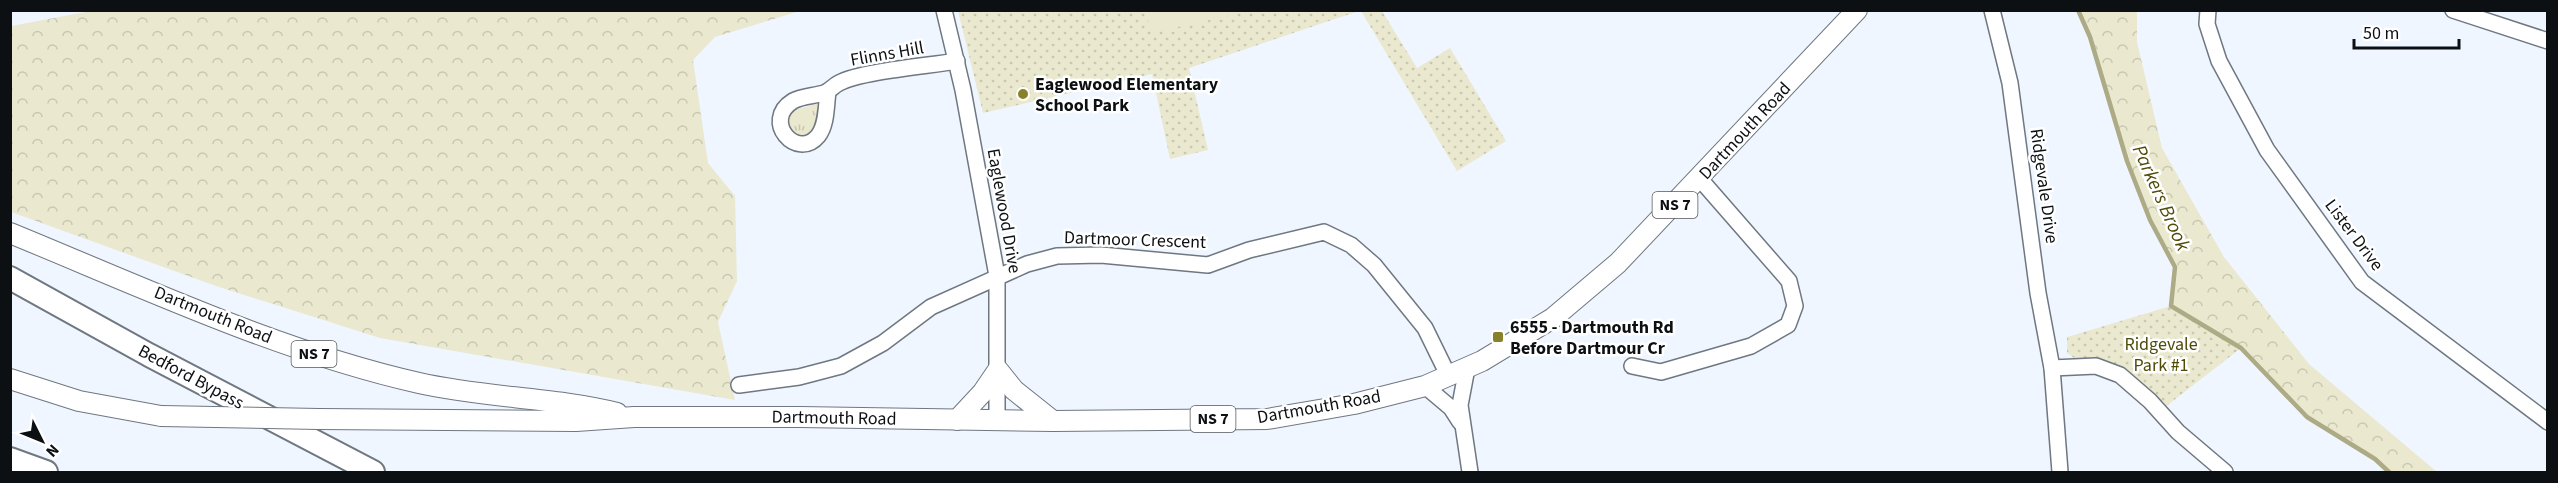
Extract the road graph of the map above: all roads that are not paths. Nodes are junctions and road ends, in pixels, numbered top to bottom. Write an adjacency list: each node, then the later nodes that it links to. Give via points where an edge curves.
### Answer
1 (944, 10): 7 (street, Eaglewood Drive)
2 (1857, 10): 9 (main road, Dartmouth Road / NS 7)
3 (1992, 10): 14 (street, Ridgevale Drive, via 2010,83)
4 (2208, 10): 25 (street, Lister Drive, via 2207,24 2219,61 2267,150 2362,282)
5 (2453, 10): 6 (street)
6 (2547, 41)
7 (957, 61): 8 (street, Flinns Hill, via 839,82); 11 (street, Eaglewood Drive)
8 (828, 92)
9 (1700, 179): 13 (street, via 1789,281 1795,306 1788,326 1751,346 1661,372); 16 (main road, Dartmouth Road / NS 7, via 1618,263 1553,318)
10 (10, 233): 20 (main road, Dartmouth Road / NS 7, via 344,364 420,384 491,396 579,404)
11 (997, 276): 15 (street, Eaglewood Drive); 16 (street, Dartmoor Crescent, via 1057,256 1101,255 1208,265 1324,232 1351,245 1374,265); 18 (street, Dartmoor Crescent, via 931,307 883,343 841,366 799,377)
12 (10, 278): 28 (highway, Bedford Bypass)
13 (1632, 366)
14 (2052, 368): 30 (street, Ridgevale Drive); 31 (street, via 2096,366 2120,375)
15 (998, 370): 21 (main road); 22 (street, Eaglewood Drive); 23 (main road, via 1014,390)
16 (1458, 373): 19 (main road, Dartmouth Road / NS 7); 24 (street)
17 (10, 379): 20 (main road, Dartmouth Road / NS 7, bridge, via 79,401 161,416 576,422)
18 (739, 385)
19 (1425, 386): 23 (main road, Dartmouth Road / NS 7, via 1354,404 1267,419); 24 (street)
20 (634, 417): 21 (main road, Dartmouth Road / NS 7)
21 (957, 420): 22 (main road, Dartmouth Road / NS 7)
22 (997, 420): 23 (main road, Dartmouth Road / NS 7)
23 (1053, 421)
24 (1461, 422): 29 (street)
25 (2547, 422)
26 (10, 459): 27 (highway)
27 (46, 472)
28 (373, 472)
29 (1470, 472)
30 (2060, 472)
31 (2225, 472)

